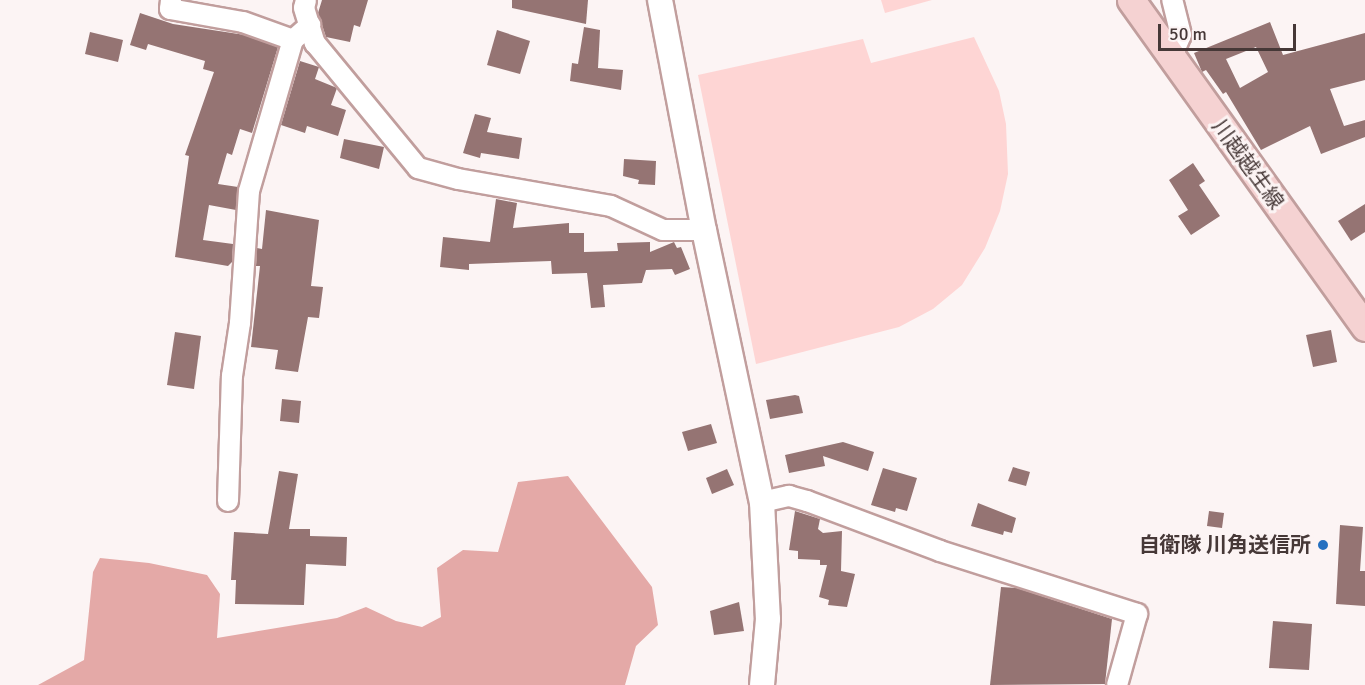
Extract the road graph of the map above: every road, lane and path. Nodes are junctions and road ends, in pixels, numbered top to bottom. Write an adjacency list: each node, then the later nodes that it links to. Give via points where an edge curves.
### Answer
1 (171, 0): 7 (street, via 170,9 243,22)
2 (306, 0): 6 (street)
3 (660, 0): 9 (street)
4 (1131, 0): 8 (main road, 川越越生線)
5 (1172, 0): 8 (street, via 1181,35)
6 (310, 25): 7 (street); 9 (street, via 315,43 418,168 458,180 611,206 663,230)
7 (293, 40): 11 (street, via 249,191 240,322 232,376)
8 (1171, 58): 10 (main road, 川越越生線)
9 (704, 230): 12 (street)
10 (1365, 327)
11 (228, 501)
12 (762, 502): 13 (street, via 768,619); 14 (street, via 789,496 807,501 940,551 1137,614)
13 (762, 685)
14 (1117, 685)

